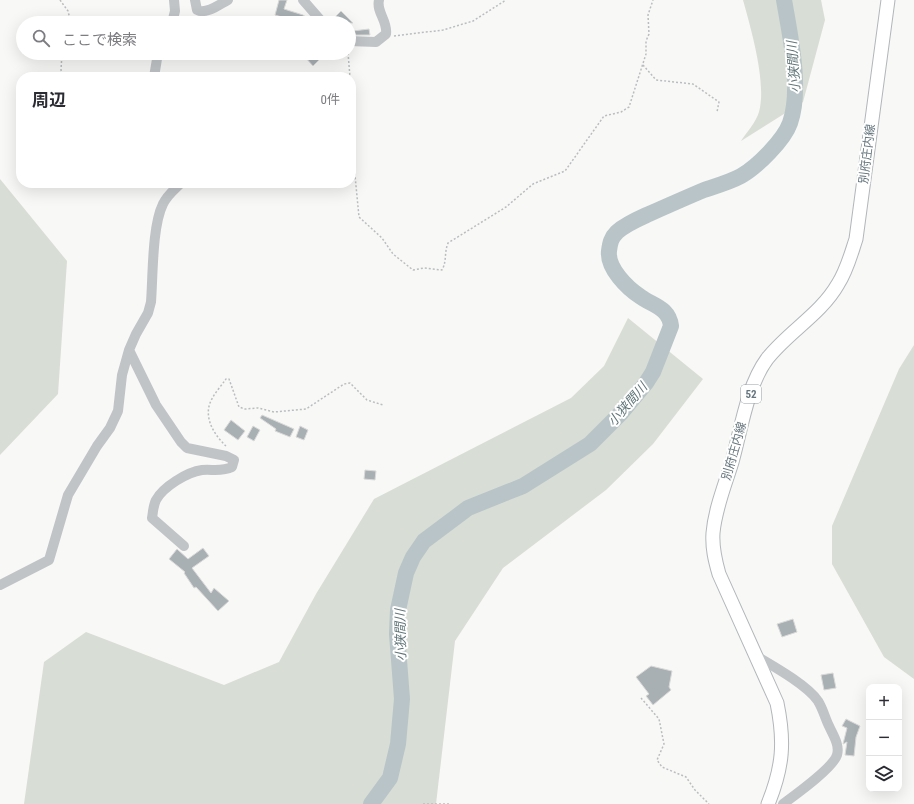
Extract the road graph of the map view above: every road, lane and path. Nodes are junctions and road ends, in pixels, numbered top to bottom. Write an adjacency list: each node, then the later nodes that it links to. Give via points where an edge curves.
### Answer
1 (60, 0): 10 (path)
2 (174, 0): 11 (street)
3 (196, 0): 4 (street, via 197,10 201,12)
4 (228, 0)
5 (302, 0): 12 (street)
6 (379, 0): 13 (street, via 378,6 385,22)
7 (506, 0): 13 (path, via 473,21 443,30 395,36)
8 (653, 0): 18 (path, via 648,15 649,34)
9 (888, 0): 30 (main road, 別府庄内線 / 52, via 856,239 838,285 766,360 754,385 715,521 714,559)
10 (69, 16)
11 (174, 16)
12 (317, 16)
13 (386, 34): 14 (street, via 376,42)
14 (356, 41)
15 (62, 60): 19 (path)
16 (157, 60): 20 (street)
17 (349, 60): 21 (path)
18 (642, 65): 22 (path, via 656,80 693,84 719,102); 23 (path, via 629,107 604,116 565,171 532,184 506,208 448,243 445,251 446,263 442,270 413,270 393,254 382,238 359,217)
19 (62, 72)
20 (155, 72)
21 (350, 72)
22 (717, 112)
23 (356, 186)
24 (175, 188): 25 (street, via 162,205 157,224 148,313)
25 (129, 350): 27 (street, via 156,405 181,442 195,451); 29 (street, via 122,375 118,412 68,495 49,560)
26 (383, 405): 27 (path, via 367,400 350,383 344,384 306,409 274,412 258,408 246,410 239,407 230,379 226,379 209,404 209,423 219,440 234,453)
27 (232, 457): 28 (street, via 232,467 191,473 163,491 156,500 152,518)
28 (184, 546)
29 (0, 585)
30 (756, 656): 35 (main road, 別府庄内線 / 52, via 777,703 783,738 776,783); 36 (street, via 777,668 814,696 822,708 838,748 830,766)
31 (641, 698): 34 (path, via 659,719 664,744 657,760 662,767 686,777)
32 (423, 804): 33 (path)
33 (449, 804)
34 (709, 804)
35 (768, 804)
36 (783, 804)

